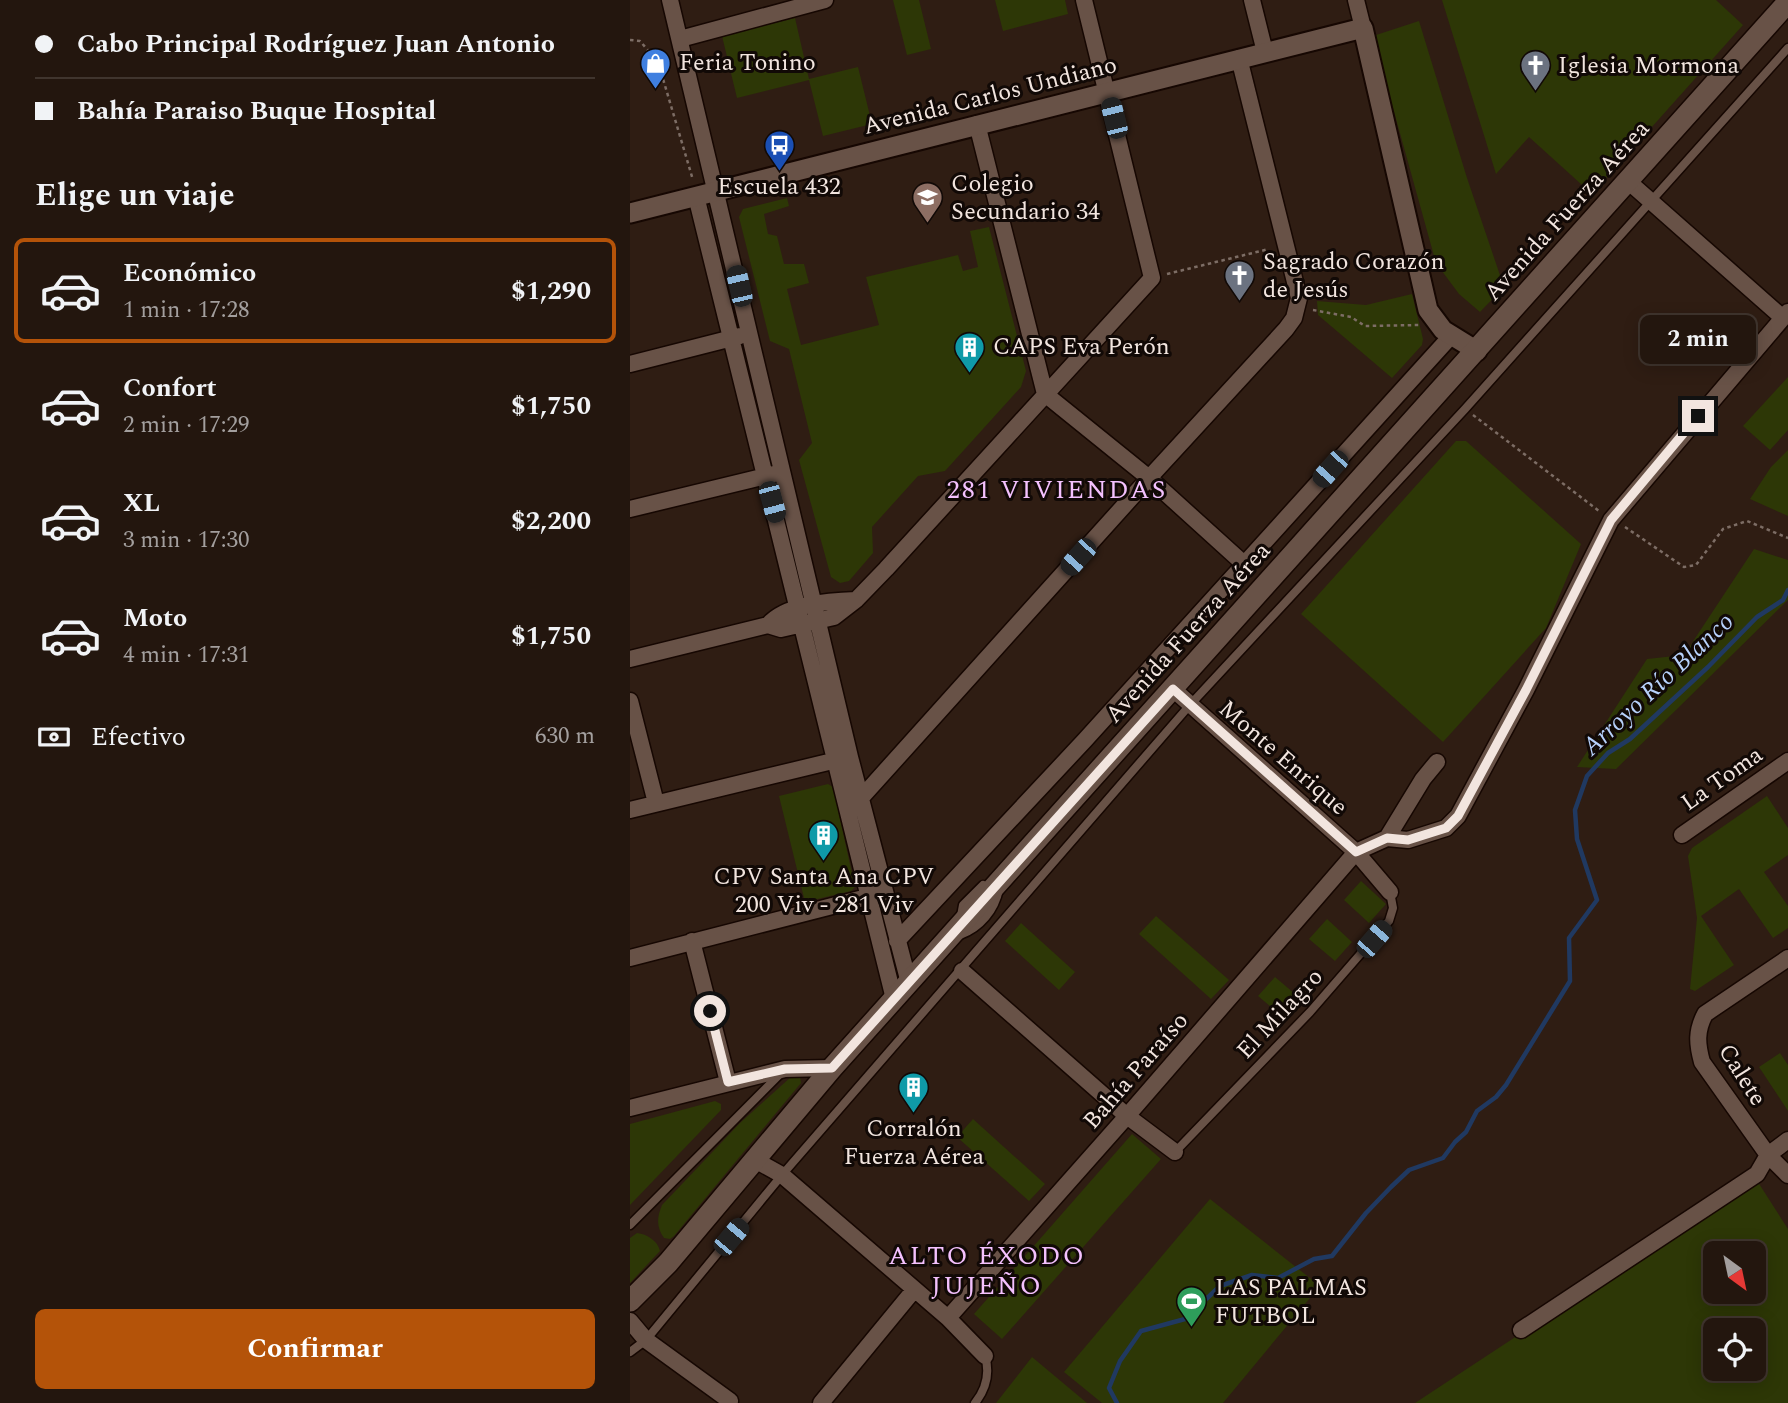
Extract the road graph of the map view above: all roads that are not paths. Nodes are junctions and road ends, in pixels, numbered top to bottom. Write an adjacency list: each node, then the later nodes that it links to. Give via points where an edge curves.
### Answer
1 (670, 0): 8 (street)
2 (825, 0): 8 (street)
3 (1084, 0): 12 (street)
4 (1252, 0): 10 (street)
5 (1356, 0): 7 (street)
6 (1788, 2): 14 (main road, Avenida Fuerza Aérea)
7 (1363, 29): 10 (street, Avenida Carlos Undiano); 21 (street, via 1427,306 1436,323)
8 (680, 39): 15 (street)
9 (1788, 48): 17 (lane)
10 (1265, 52): 11 (street, Avenida Carlos Undiano)
11 (1239, 58): 12 (street, Avenida Carlos Undiano); 28 (street, via 1299,298 1286,329)
12 (1107, 92): 13 (street, Avenida Carlos Undiano); 25 (street, via 1152,278)
13 (977, 124): 15 (street, Avenida Carlos Undiano); 25 (street)
14 (1629, 182): 17 (street); 23 (main road, Avenida Fuerza Aérea)
15 (717, 191): 16 (street, Avenida Carlos Undiano); 20 (street)
16 (696, 196): 18 (street, Avenida Carlos Undiano); 22 (street)
17 (1651, 202): 19 (street); 35 (lane)
18 (630, 213)
19 (1786, 315): 43 (street, via 1611,520 1458,816 1446,828 1428,835 1408,840)
20 (750, 333): 22 (street); 26 (street)
21 (1451, 336): 23 (street); 30 (street)
22 (730, 338): 24 (street); 27 (street)
23 (1477, 351): 33 (main road, Avenida Fuerza Aérea)
24 (630, 364)
25 (1045, 394): 28 (street); 31 (street, via 856,600 830,601)
26 (783, 472): 27 (street); 31 (street)
27 (765, 476): 29 (street); 31 (street)
28 (1149, 478): 30 (street); 39 (street)
29 (630, 509)
30 (1244, 564): 48 (street)
31 (809, 614): 32 (street, via 780,629 768,625); 36 (street)
32 (630, 659)
33 (1173, 689): 35 (street, Monte Enrique); 52 (main road, Avenida Fuerza Aérea)
34 (630, 701): 40 (street)
35 (1189, 706): 44 (street, Monte Enrique); 51 (lane)
36 (842, 758): 39 (street); 40 (street)
37 (1788, 761): 42 (street, La Toma)
38 (1437, 762): 43 (street)
39 (853, 801): 46 (street)
40 (656, 803): 41 (street)
41 (630, 810)
42 (1682, 835)
43 (1387, 838): 44 (street)
44 (1356, 852): 45 (street, Monte Enrique); 58 (street, Bahía Paraíso)
45 (1390, 892): 60 (lane, El Milagro, via 1393,908 1389,921 1310,1012)
46 (877, 894): 47 (street); 48 (street); 53 (street)
47 (692, 941): 49 (street); 56 (street)
48 (897, 942): 52 (street)
49 (630, 958)
50 (1788, 958): 61 (street, Calete, via 1705,1014 1699,1026 1702,1062)
51 (961, 971): 58 (street); 63 (lane)
52 (909, 983): 53 (main road, Avenida Fuerza Aérea)
53 (894, 999): 54 (main road, Avenida Fuerza Aérea)
54 (832, 1068): 55 (street); 62 (main road, Avenida Fuerza Aérea)
55 (785, 1069): 56 (street); 65 (lane)
56 (728, 1082): 57 (street)
57 (630, 1108)
58 (1127, 1116): 60 (street); 68 (street, Bahía Paraíso)
59 (1788, 1140): 61 (street)
60 (1175, 1152)
61 (1768, 1155): 64 (street, Calete); 70 (street, via 1757,1174)
62 (755, 1160): 63 (street); 67 (main road, Avenida Fuerza Aérea)
63 (782, 1175): 66 (street); 71 (lane)
64 (1788, 1175)
65 (630, 1225)
66 (914, 1290): 68 (street); 75 (street)
67 (630, 1301)
68 (948, 1318): 73 (street)
69 (630, 1321): 71 (street)
70 (1521, 1330)
71 (646, 1340): 72 (lane); 74 (street)
72 (630, 1352)
73 (985, 1356): 76 (lane, via 990,1371)
74 (730, 1401)
75 (821, 1403)
76 (975, 1403)

